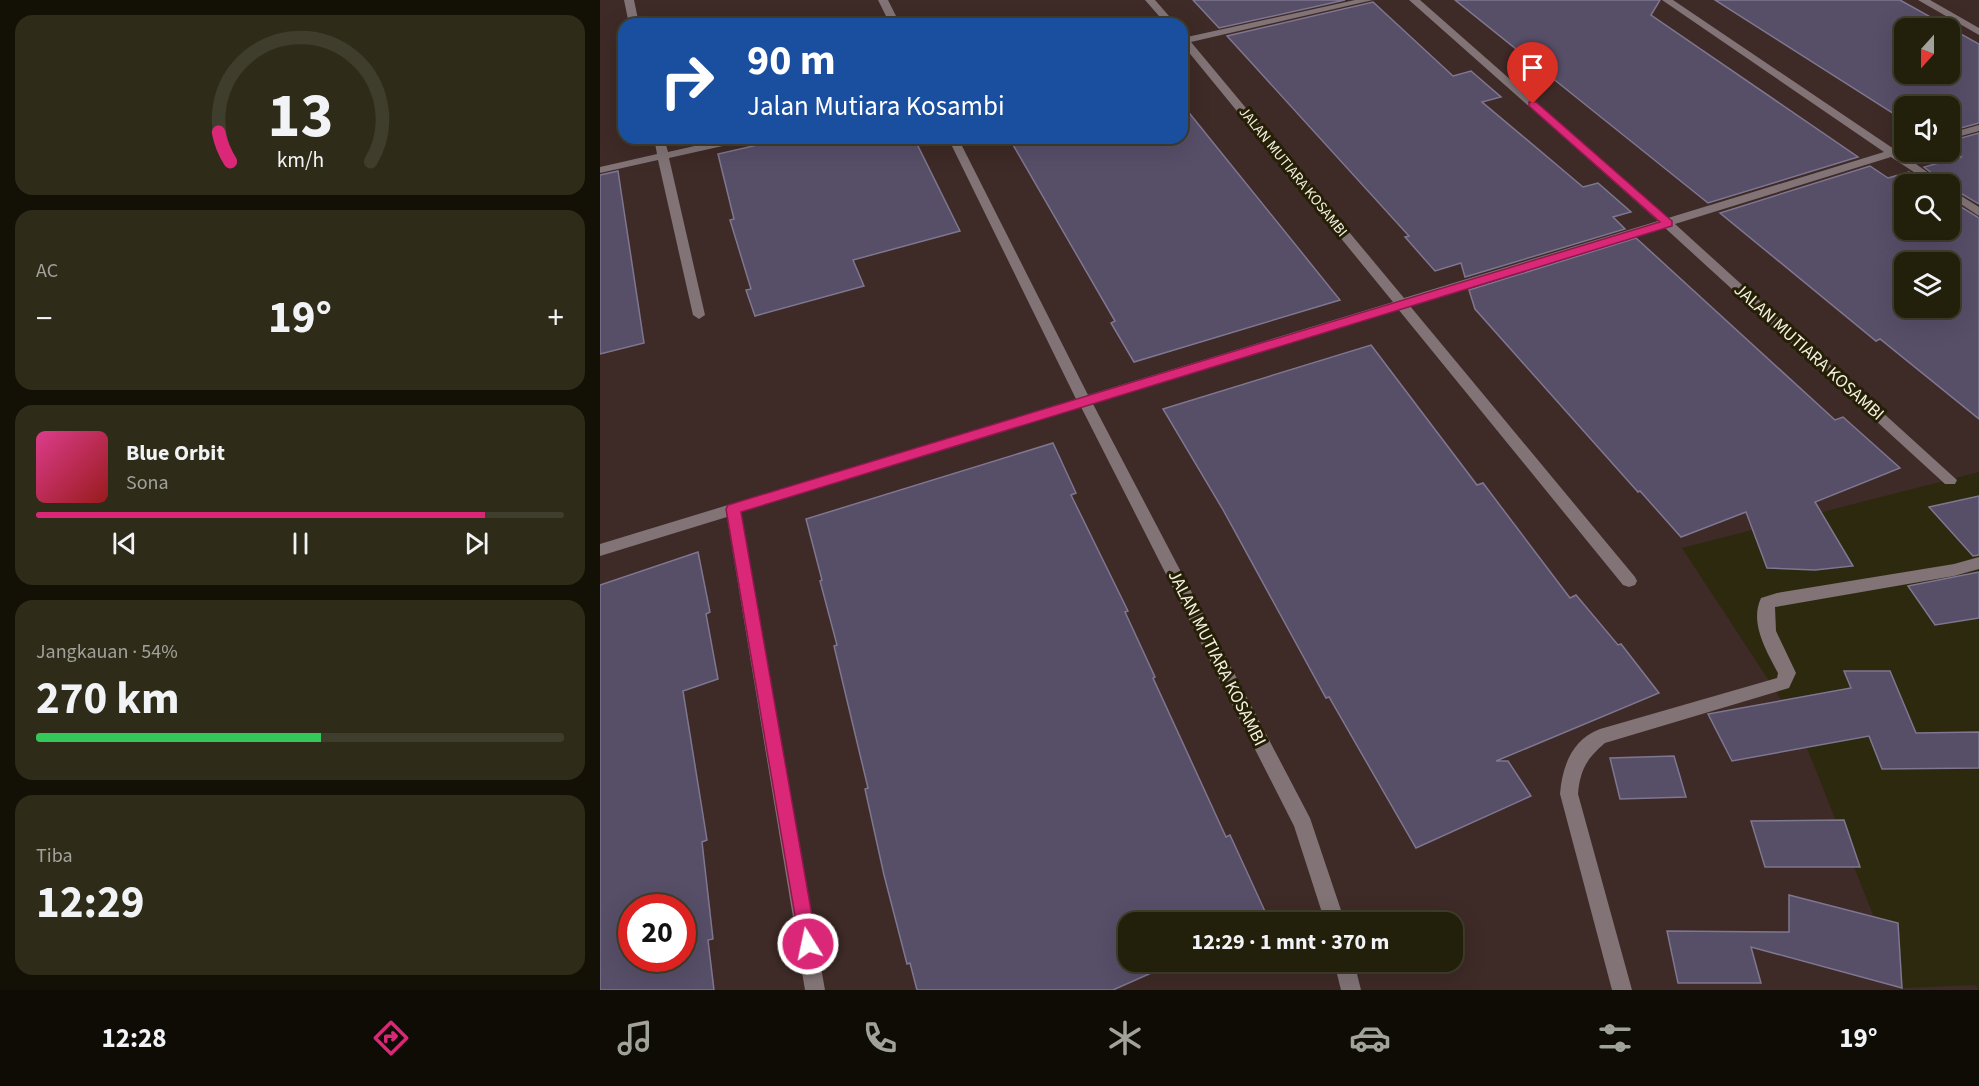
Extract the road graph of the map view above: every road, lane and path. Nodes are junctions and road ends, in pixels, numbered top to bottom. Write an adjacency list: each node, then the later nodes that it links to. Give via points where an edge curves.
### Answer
1 (629, 0): 8 (street)
2 (883, 0): 9 (street)
3 (1150, 0): 10 (street)
4 (1368, 0): 12 (street, JALAN MUTIARA KOSAMBI)
5 (1414, 0): 27 (street, JALAN MUTIARA KOSAMBI)
6 (1667, 0): 19 (street)
7 (1923, 0): 11 (street)
8 (633, 18)
9 (892, 18)
10 (1166, 18)
11 (1979, 32)
12 (1188, 38)
13 (1188, 45): 28 (street, JALAN MUTIARA KOSAMBI)
14 (1979, 128): 15 (street)
15 (1960, 133)
16 (660, 144): 21 (street)
17 (718, 144): 21 (street)
18 (956, 144): 30 (street, JALAN MUTIARA KOSAMBI)
19 (1894, 148)
20 (1894, 153): 27 (street)
21 (663, 156): 23 (street); 29 (street)
22 (1912, 162): 24 (street)
23 (600, 170)
24 (1927, 174)
25 (1960, 199): 26 (street)
26 (1979, 212)
27 (1668, 224): 28 (street); 31 (street, JALAN MUTIARA KOSAMBI)
28 (1402, 304): 30 (street); 35 (street, JALAN MUTIARA KOSAMBI)
29 (699, 315)
30 (1084, 400): 32 (street); 36 (street, JALAN MUTIARA KOSAMBI, via 1303,824)
31 (1950, 480)
32 (733, 509): 33 (street); 38 (street)
33 (600, 550)
34 (1979, 563): 40 (street, via 1767,603 1766,629 1787,673 1783,683 1600,737 1576,758 1569,794)
35 (1629, 581)
36 (1332, 912)
37 (1346, 972): 39 (street)
38 (815, 990)
39 (1351, 990)
40 (1622, 990)

